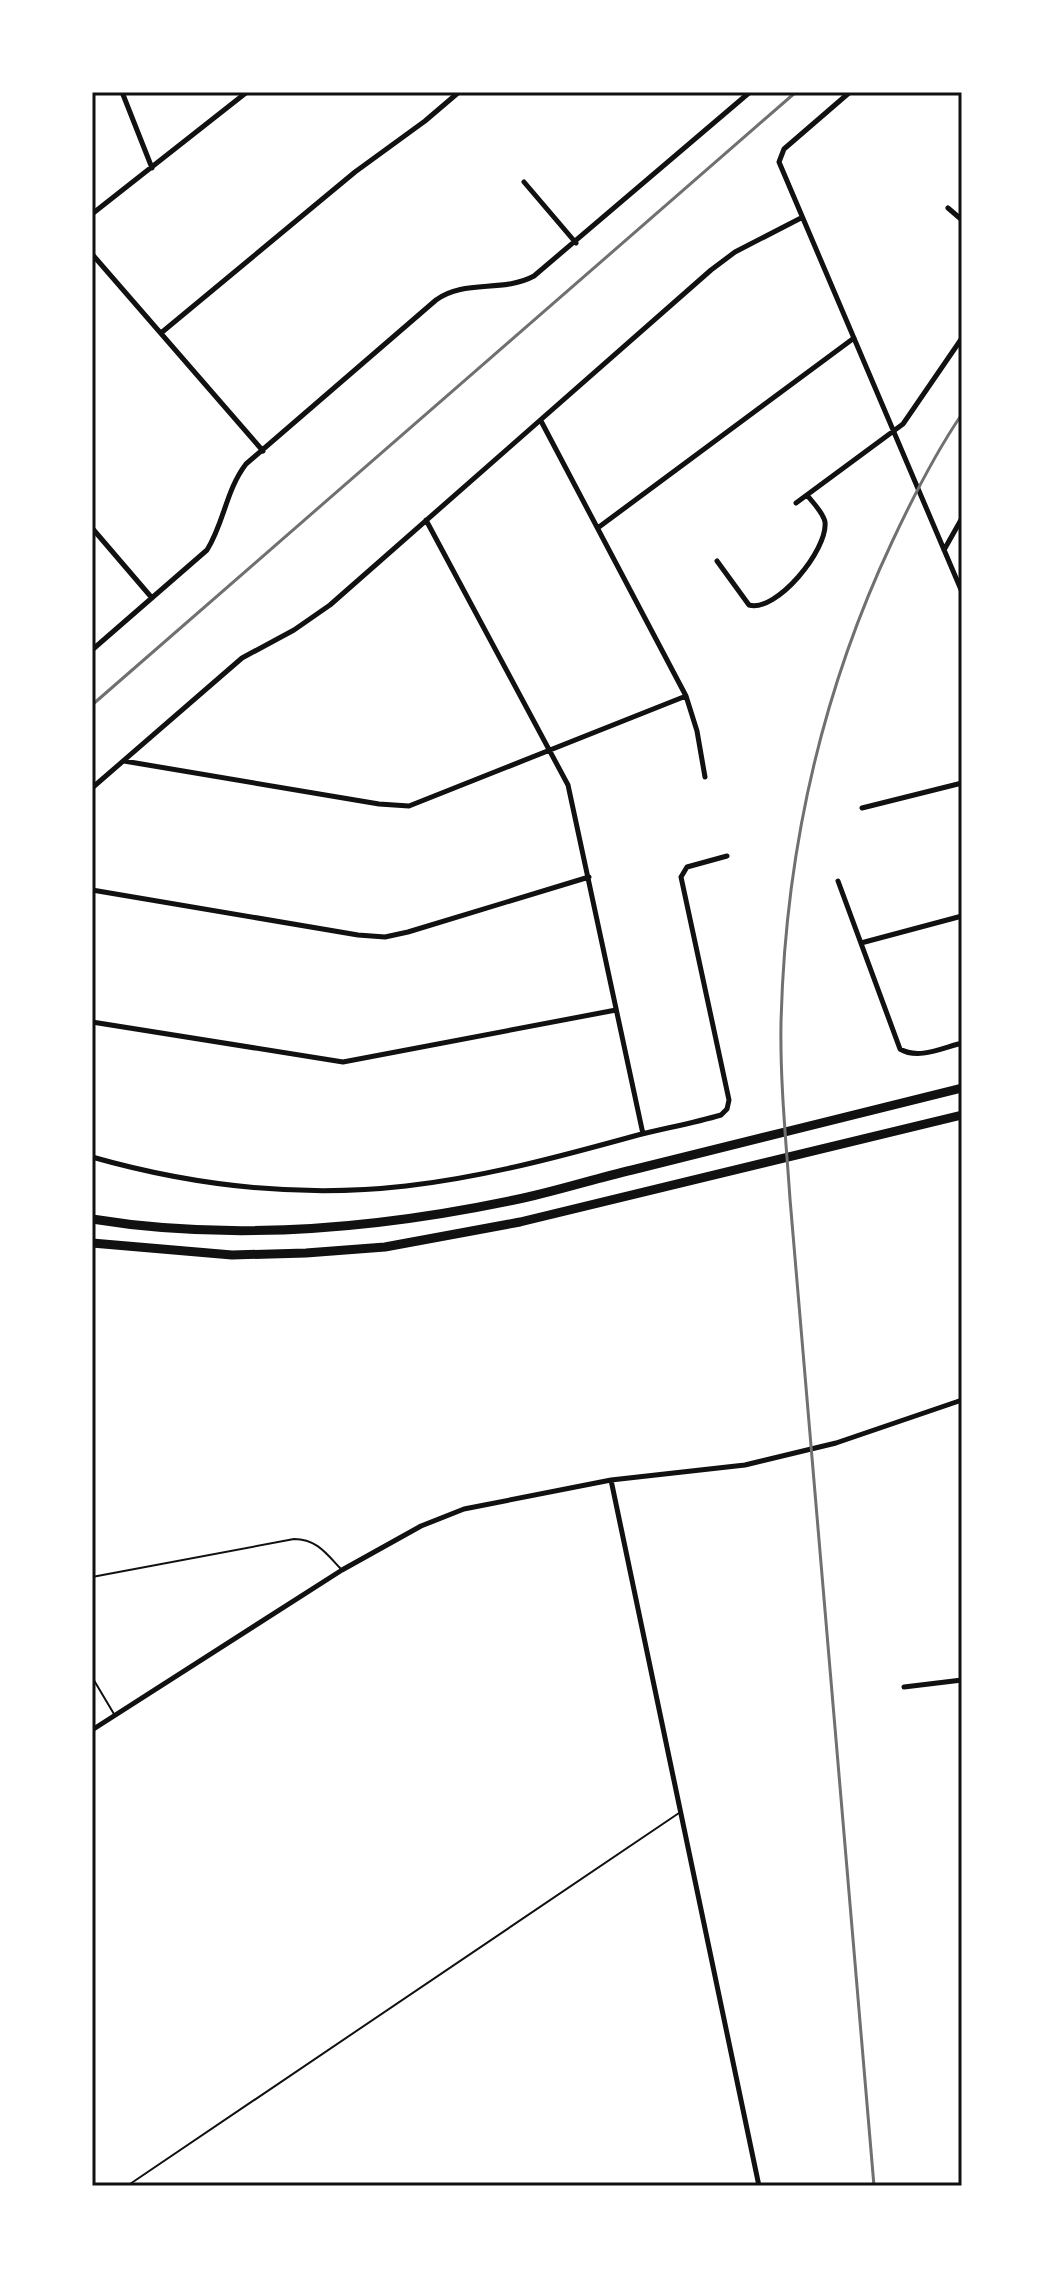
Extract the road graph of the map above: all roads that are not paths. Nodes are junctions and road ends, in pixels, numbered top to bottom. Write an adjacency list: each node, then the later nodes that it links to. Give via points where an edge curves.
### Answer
1 (122, 92): 6 (street)
2 (247, 92): 6 (street)
3 (459, 92): 14 (street)
4 (750, 92): 12 (street)
5 (850, 92): 10 (street, via 779,155)
6 (152, 168): 9 (street)
7 (524, 182): 12 (street)
8 (948, 208): 11 (street)
9 (92, 214)
10 (801, 218): 15 (street); 17 (street, via 723,260)
11 (962, 220)
12 (576, 243): 19 (street, via 526,281 443,295)
13 (92, 254): 14 (street)
14 (161, 333): 19 (street)
15 (854, 338): 18 (street); 24 (street)
16 (962, 338): 18 (street, via 910,416)
17 (541, 421): 23 (street); 24 (street)
18 (893, 431): 20 (street); 26 (street)
19 (263, 451): 29 (street, via 239,473 207,550)
20 (807, 495): 21 (street); 27 (street, via 825,522 819,545 802,576 765,604 749,605)
21 (796, 503)
22 (962, 518): 26 (street)
23 (426, 520): 32 (street); 33 (street, via 330,605 242,658)
24 (599, 527): 31 (street)
25 (92, 528): 29 (street)
26 (944, 550): 28 (street)
27 (717, 561)
28 (962, 592)
29 (152, 598): 30 (street)
30 (92, 650)
31 (686, 696): 32 (street); 34 (street)
32 (550, 751): 33 (street, via 402,806); 39 (street, via 568,785)
33 (123, 761): 36 (street)
34 (705, 777)
35 (962, 783): 37 (street)
36 (92, 788)
37 (862, 808)
38 (727, 856): 49 (street, via 687,867 681,877 729,1105 721,1115)
39 (589, 877): 41 (street, via 385,937); 44 (street)
40 (838, 881): 43 (street)
41 (92, 890)
42 (962, 916): 43 (street)
43 (861, 943): 46 (street, via 897,1045 907,1053)
44 (616, 1010): 45 (street, via 343,1062); 49 (street)
45 (92, 1022)
46 (962, 1043)
47 (962, 1088): 51 (highway, via 517,1200 384,1223 232,1230)
48 (962, 1115): 52 (highway, via 520,1222 385,1247 232,1255)
49 (643, 1134): 50 (street, via 487,1173 366,1189 223,1185)
50 (92, 1157)
51 (92, 1219)
52 (92, 1243)
53 (962, 1400): 54 (street, via 836,1443 745,1465)
54 (611, 1480): 55 (street, via 464,1509 421,1526); 62 (street)
55 (342, 1570): 56 (lane, via 319,1546 294,1539); 60 (street)
56 (92, 1577)
57 (92, 1677): 60 (lane)
58 (962, 1680): 59 (street)
59 (904, 1687)
60 (115, 1715): 61 (street)
61 (92, 1730)
62 (680, 1812): 63 (lane); 64 (street)
63 (127, 2186)
64 (759, 2186)

